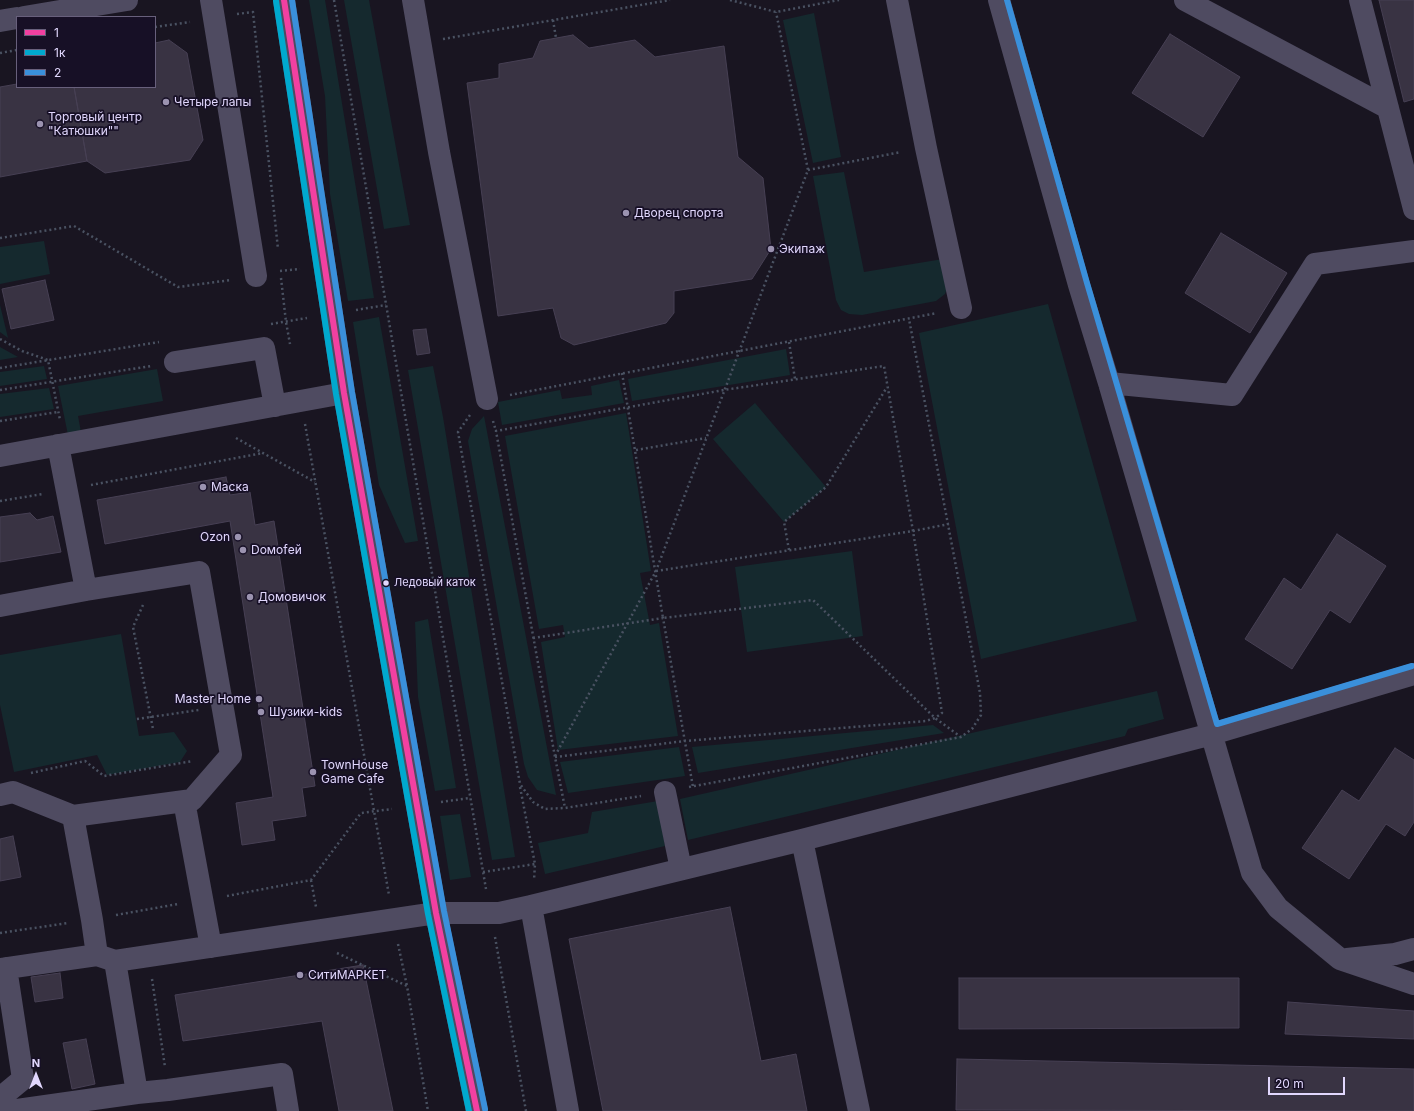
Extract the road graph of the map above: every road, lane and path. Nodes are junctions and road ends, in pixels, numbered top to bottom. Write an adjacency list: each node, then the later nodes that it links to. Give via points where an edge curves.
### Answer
1 (128, 0): 14 (street)
2 (211, 0): 29 (street)
3 (284, 0): 28 (street)
4 (334, 0): 87 (path)
5 (413, 0): 19 (street)
6 (670, 0): 16 (path)
7 (730, 0): 13 (path)
8 (840, 0): 13 (path)
9 (897, 0): 23 (street)
10 (999, 0): 41 (street, via 1079,285)
11 (1185, 0): 22 (street)
12 (1360, 0): 22 (street)
13 (776, 12): 24 (path)
14 (30, 16)
15 (16, 18): 17 (street)
16 (553, 20): 18 (path); 19 (path)
17 (0, 21)
18 (556, 38)
19 (421, 43): 46 (street, via 439,152)
20 (16, 50): 21 (path)
21 (0, 53)
22 (1388, 108): 25 (street)
23 (926, 148): 24 (path); 30 (street)
24 (808, 170): 36 (path)
25 (1414, 209)
26 (0, 238): 29 (path, via 74,226 178,287)
27 (1414, 252): 41 (street, via 1315,264 1232,395)
28 (324, 265): 29 (path); 45 (street)
29 (256, 276)
30 (961, 308): 31 (path)
31 (909, 319): 34 (path); 61 (path)
32 (286, 322): 35 (path)
33 (0, 339): 40 (path, via 22,351 48,360)
34 (789, 342): 36 (path); 39 (path)
35 (291, 351)
36 (739, 351): 38 (path); 44 (path)
37 (175, 362): 40 (path); 48 (street, via 264,348)
38 (622, 373): 46 (path); 49 (path)
39 (795, 379): 42 (path, via 884,366); 44 (path)
40 (52, 382): 43 (path); 50 (path)
41 (1110, 383): 77 (street)
42 (888, 386): 62 (path); 63 (path, via 826,487 784,522)
43 (0, 390)
44 (724, 390): 49 (path); 53 (path)
45 (344, 393): 47 (street); 89 (street)
46 (487, 399): 83 (path, via 471,413 458,432)
47 (301, 401): 48 (street); 58 (path)
48 (275, 406): 51 (street)
49 (628, 406): 55 (path); 70 (path, via 496,431)
50 (58, 412): 52 (path); 54 (path)
51 (202, 419): 54 (street); 56 (path)
52 (0, 421)
53 (706, 438): 55 (path); 64 (path)
54 (62, 445): 57 (street); 59 (street)
55 (636, 450): 64 (path)
56 (263, 454): 58 (path); 59 (path)
57 (0, 456)
58 (315, 482): 91 (path)
59 (67, 490): 60 (path); 65 (street)
60 (0, 501)
61 (948, 524): 62 (path); 78 (path, via 980,693 981,715 972,729)
62 (913, 531): 63 (path); 74 (path, via 942,713)
63 (789, 550): 64 (path)
64 (656, 571): 68 (path); 69 (path)
65 (86, 590): 67 (street); 72 (street, via 199,572)
66 (145, 600): 73 (path, via 133,627)
67 (0, 606)
68 (663, 618): 69 (path); 74 (path, via 813,600); 79 (path)
69 (627, 624): 70 (path); 80 (path)
70 (533, 638): 80 (path)
71 (1414, 674): 77 (street)
72 (222, 706): 73 (path); 88 (street, via 231,755 192,800)
73 (150, 716): 75 (path); 76 (path)
74 (935, 718): 78 (path); 79 (path, via 926,721)
75 (137, 719)
76 (153, 729)
77 (1212, 734): 93 (street); 109 (street, via 1252,873 1278,908)
78 (961, 737): 84 (path)
79 (685, 741): 80 (path); 84 (path)
80 (554, 757): 90 (path)
81 (193, 761): 82 (path, via 104,776 85,761)
82 (28, 774)
83 (520, 784): 90 (path, via 533,802 545,809); 94 (path)
84 (693, 787): 85 (path)
85 (665, 792): 90 (path); 95 (street)
86 (0, 795): 92 (street, via 13,792)
87 (470, 798): 89 (path); 96 (path)
88 (184, 801): 92 (street); 98 (street)
89 (417, 805): 91 (path); 100 (street)
90 (565, 808)
91 (374, 811): 97 (path, via 361,813); 102 (path)
92 (73, 816): 103 (street)
93 (802, 840): 95 (street); 123 (street)
94 (535, 864): 96 (path); 99 (path)
95 (681, 870): 99 (street)
96 (483, 872): 101 (path)
97 (311, 880): 98 (path); 104 (path)
98 (202, 900): 103 (path); 106 (street)
99 (531, 906): 101 (street); 122 (street)
100 (436, 912): 101 (street); 102 (street); 120 (street)
101 (490, 913): 121 (path)
102 (393, 919): 104 (street); 113 (path)
103 (92, 920): 105 (path); 108 (street)
104 (321, 930): 106 (street); 113 (path, via 324,947)
105 (0, 933)
106 (211, 946): 108 (street)
107 (1414, 949): 109 (street, via 1395,954)
108 (106, 958): 110 (street); 115 (street)
109 (1340, 960): 112 (street)
110 (3, 969): 116 (street, via 23,1079)
111 (151, 973): 114 (path)
112 (1414, 984)
113 (407, 986): 119 (path)
114 (168, 1090): 115 (street); 118 (street, via 282,1074)
115 (137, 1092): 117 (street)
116 (0, 1098)
117 (10, 1111)
118 (288, 1111)
119 (428, 1111)
120 (477, 1111)
121 (526, 1111)
122 (568, 1111)
123 (859, 1111)

